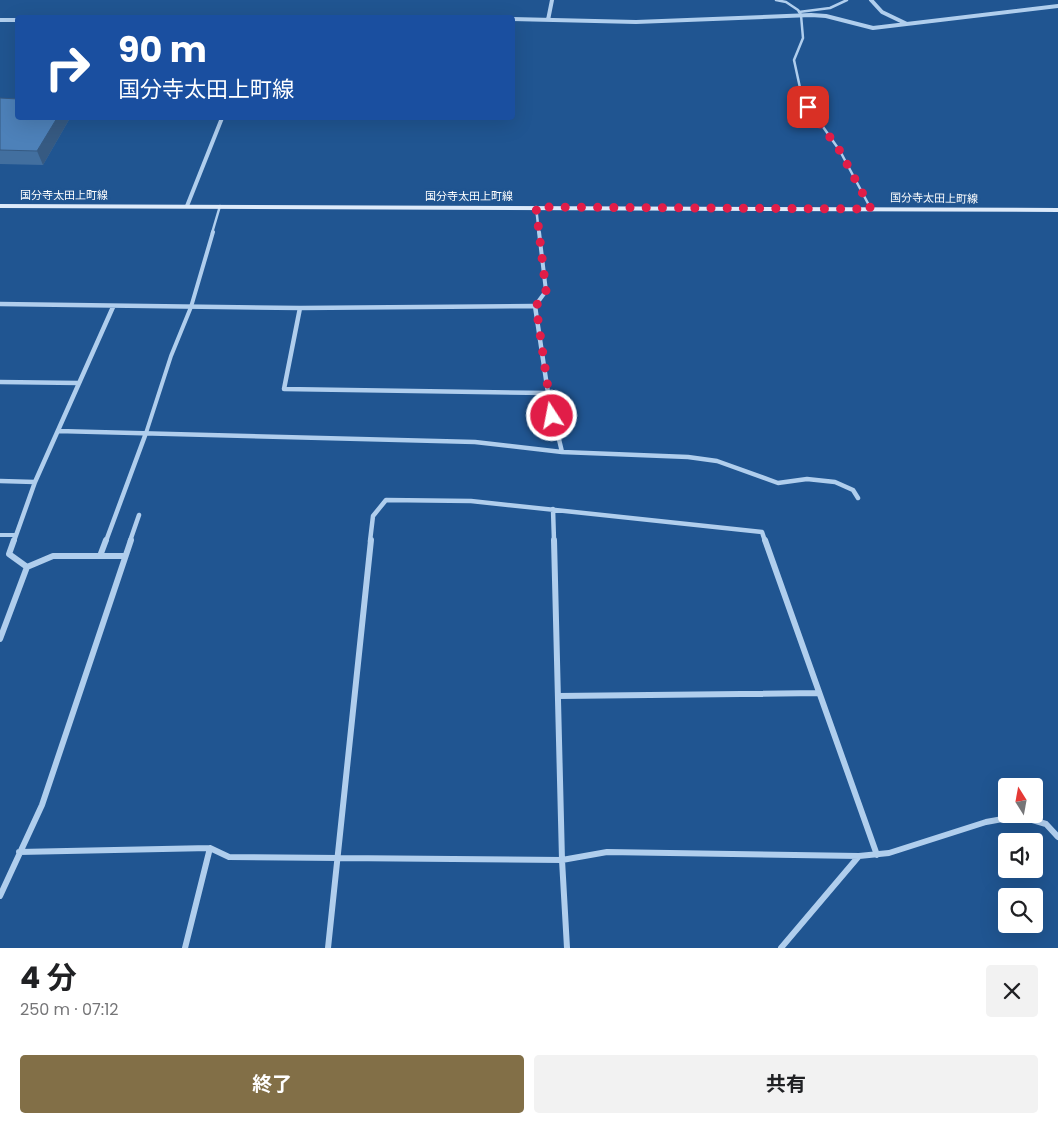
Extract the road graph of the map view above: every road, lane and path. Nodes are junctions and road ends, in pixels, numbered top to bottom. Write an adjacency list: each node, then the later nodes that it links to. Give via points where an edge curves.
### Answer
1 (552, 0): 10 (street)
2 (776, 0): 6 (lane, via 786,2)
3 (847, 0): 6 (lane, via 830,8)
4 (871, 0): 11 (street, via 882,12)
5 (1058, 6): 11 (street)
6 (800, 14): 10 (street, via 782,18 636,22); 11 (street, via 826,16 873,28); 17 (lane, via 803,38 794,60 802,97 840,151)
7 (515, 19): 10 (street)
8 (0, 20): 9 (street)
9 (15, 20)
10 (548, 20)
11 (909, 25)
12 (221, 120): 14 (street)
13 (0, 206): 14 (main road, 国分寺太田上町線)
14 (187, 206): 15 (main road, 国分寺太田上町線)
15 (220, 206): 16 (main road, 国分寺太田上町線); 22 (lane)
16 (536, 207): 17 (main road, 国分寺太田上町線); 20 (lane, via 546,291)
17 (871, 209): 18 (main road, 国分寺太田上町線)
18 (1058, 210)
19 (0, 304): 21 (street)
20 (536, 306): 23 (street); 26 (street)
21 (113, 307): 22 (street); 25 (street)
22 (191, 307): 23 (street); 28 (lane)
23 (300, 308): 26 (street, via 284,389)
24 (0, 382): 25 (street)
25 (79, 383): 27 (street)
26 (548, 393): 29 (street)
27 (58, 431): 28 (street); 31 (street)
28 (146, 433): 29 (street, via 476,442); 37 (street)
29 (562, 452): 32 (street, via 717,461 778,483 807,479 835,482 854,490)
30 (0, 481): 31 (street)
31 (35, 482): 36 (street)
32 (858, 498)
33 (553, 509): 41 (street, via 762,532); 42 (street); 48 (street, via 471,501 386,500 373,516)
34 (139, 515): 38 (street)
35 (0, 535): 36 (lane)
36 (15, 535): 39 (street, via 9,554)
37 (100, 556): 38 (street); 39 (street, via 53,556)
38 (125, 556): 45 (street, via 42,805)
39 (27, 568): 40 (street)
40 (0, 639)
41 (819, 693): 42 (street); 46 (street)
42 (558, 696): 49 (street)
43 (1058, 837): 46 (street, via 1046,824 1019,816 986,822 889,854)
44 (210, 848): 45 (street); 48 (street, via 229,857); 53 (street)
45 (19, 852): 51 (street)
46 (877, 855): 47 (street)
47 (859, 856): 49 (street, via 607,852); 56 (street)
48 (338, 858): 49 (street); 54 (street)
49 (562, 860): 55 (street)
50 (0, 875): 51 (street)
51 (8, 875): 52 (street)
52 (0, 896)
53 (186, 948)
54 (328, 948)
55 (567, 948)
56 (781, 948)

